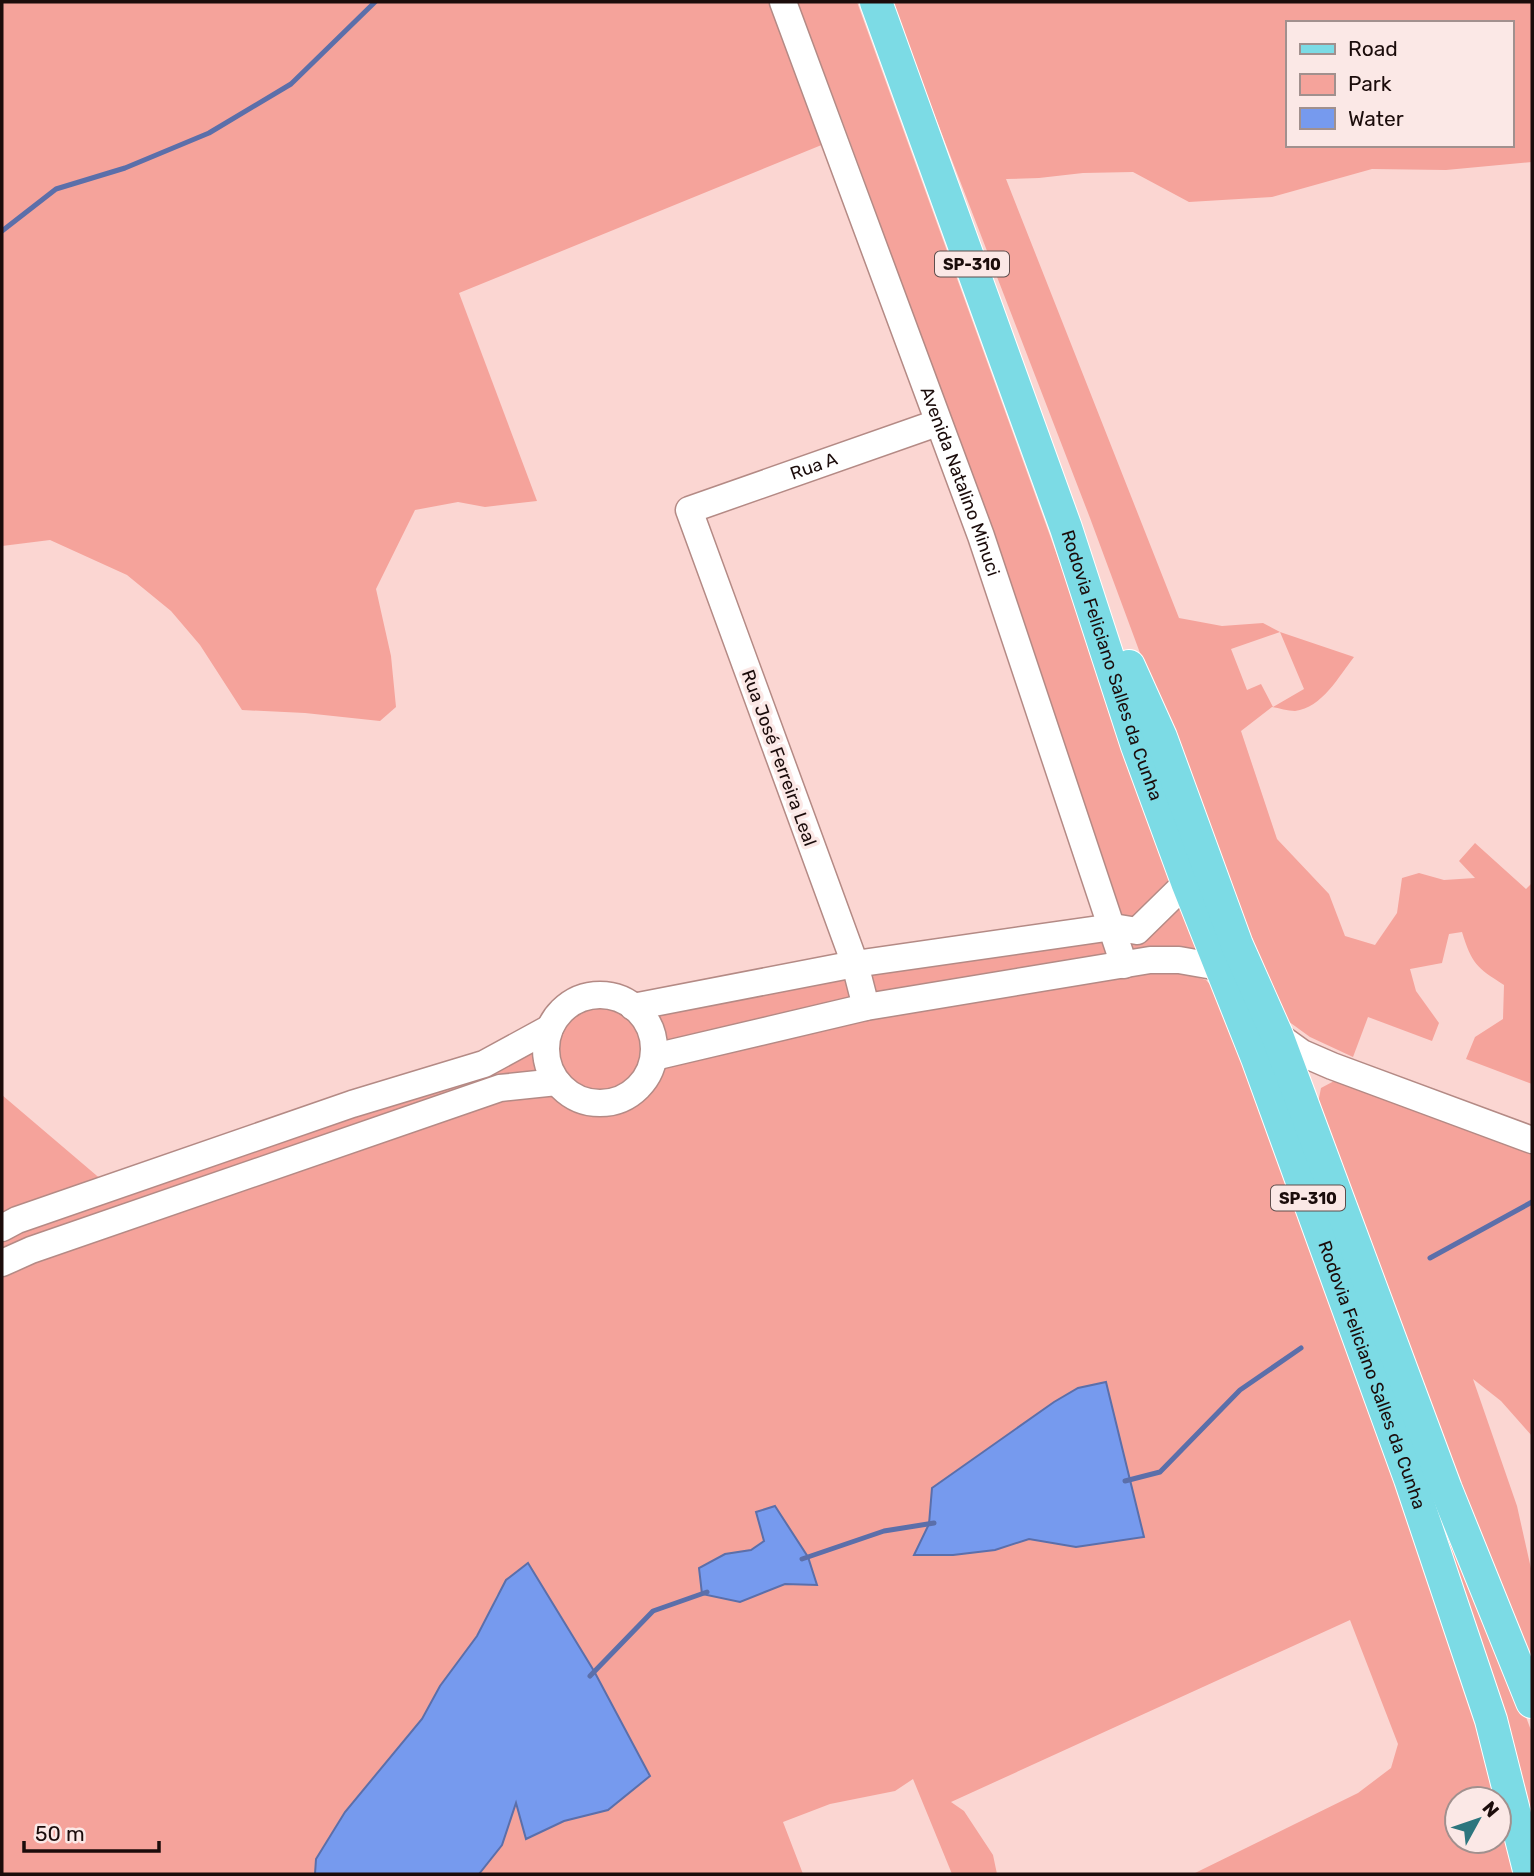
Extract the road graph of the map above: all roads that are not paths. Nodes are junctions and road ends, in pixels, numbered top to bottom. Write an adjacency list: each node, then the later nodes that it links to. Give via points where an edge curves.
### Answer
1 (783, 2): 3 (street, Avenida Natalino Minuci)
2 (876, 2): 5 (main road, SP-310)
3 (937, 423): 4 (street, Rua A); 7 (street, Avenida Natalino Minuci, via 981,536)
4 (689, 510): 8 (street, Rua José Ferreira Leal)
5 (1066, 528): 6 (main road, Rodovia Feliciano Salles da Cunha / SP-310); 14 (main road, Rodovia Feliciano Salles da Cunha / SP-310, via 1161,737 1237,945)
6 (1187, 882): 7 (street, via 1137,931); 10 (main road, Rodovia Feliciano Salles da Cunha / SP-310)
7 (1113, 927): 8 (street); 9 (street, Avenida Natalino Minuci)
8 (855, 964): 11 (street); 12 (street, Rua José Ferreira Leal)
9 (1124, 965): 10 (street, via 1179,960); 12 (street)
10 (1219, 967): 23 (main road, Rodovia Feliciano Salles da Cunha / SP-310, via 1257,1058 1415,1492 1491,1720)
11 (633, 1007): 13 (street, via 607,996 580,999 567,1006); 15 (street, via 650,1029)
12 (866, 1007): 15 (street)
13 (550, 1028): 17 (street, via 546,1056); 20 (street, via 485,1064 352,1104)
14 (1277, 1035): 16 (street); 18 (main road, Rodovia Feliciano Salles da Cunha / SP-310)
15 (653, 1057): 17 (street, via 643,1083 621,1100 593,1103 567,1092)
16 (1332, 1066): 18 (street, via 1312,1084); 19 (street)
17 (557, 1082): 21 (street, via 500,1088)
18 (1304, 1109): 22 (main road, Rodovia Feliciano Salles da Cunha / SP-310, via 1446,1489)
19 (1532, 1140)
20 (2, 1228)
21 (2, 1262)
22 (1532, 1702)
23 (1530, 1874)

